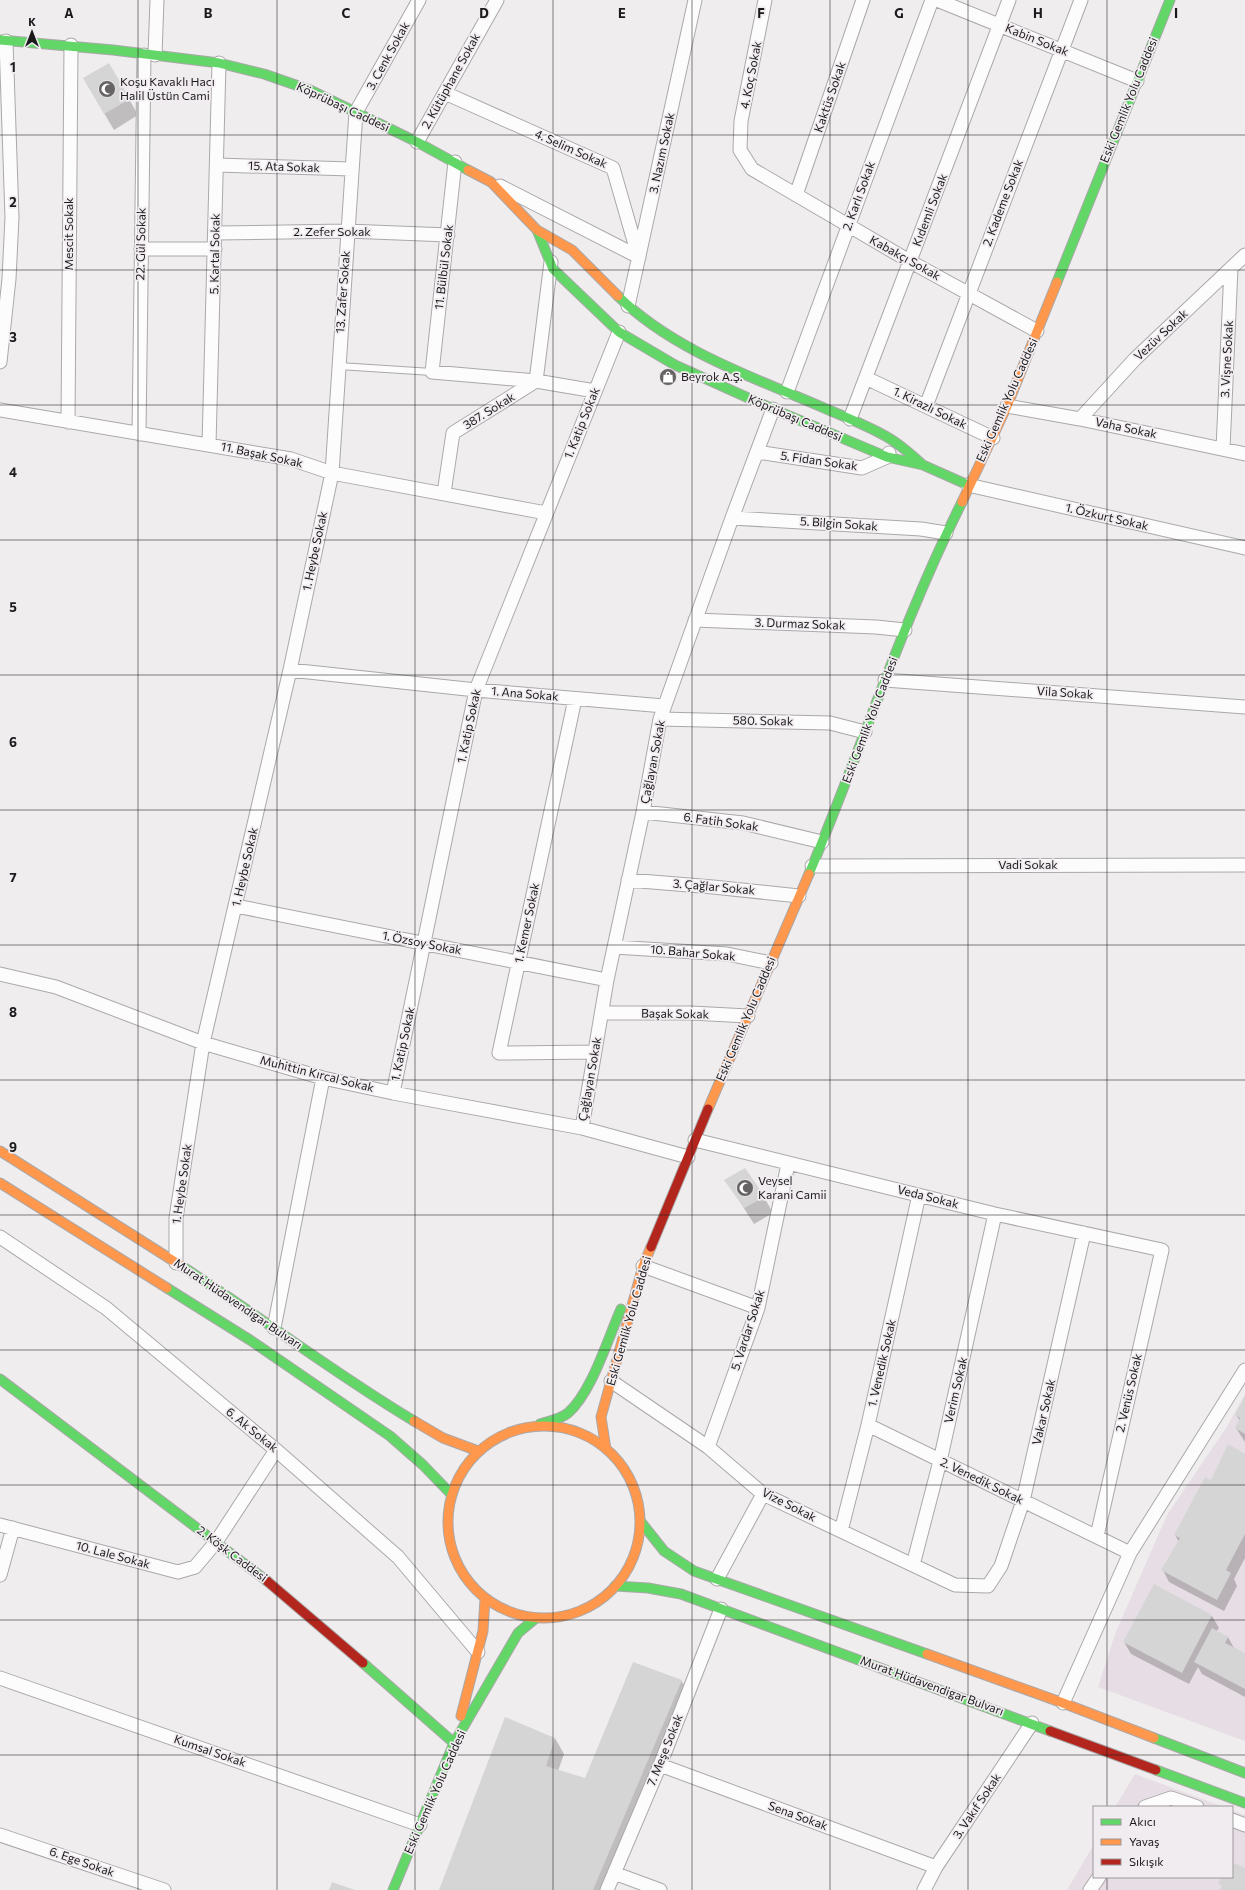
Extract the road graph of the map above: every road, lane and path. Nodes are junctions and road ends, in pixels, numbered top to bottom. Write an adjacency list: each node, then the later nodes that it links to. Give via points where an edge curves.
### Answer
1 (157, 0): 16 (street, 22. Gül Sokak)
2 (419, 0): 20 (street, 3. Cenk Sokak)
3 (497, 0): 19 (street, 2. Kütüphane Sokak)
4 (695, 0): 36 (street, 3. Nazım Sokak)
5 (766, 0): 22 (street, 4. Koç Sokak, via 741,121)
6 (863, 0): 27 (street, Kaktüs Sokak)
7 (932, 0): 28 (street, 2. Karlı Sokak)
8 (937, 0): 12 (street, Kabin Sokak)
9 (1009, 0): 12 (street, Kıdemli Sokak)
10 (1081, 0): 15 (street, 2. Kademe Sokak)
11 (1170, 0): 18 (main road, Eski Gemlik Yolu Caddesi)
12 (1000, 25): 15 (street, Kabin Sokak); 38 (street, Kıdemli Sokak)
13 (3, 41): 14 (main road, Köprübaşı Caddesi); 40 (street, via 12,217)
14 (71, 46): 16 (main road, Köprübaşı Caddesi); 58 (street, Mescit Sokak)
15 (1062, 50): 18 (street, Kabin Sokak); 41 (street, 2. Kademe Sokak)
16 (150, 55): 17 (main road, Köprübaşı Caddesi); 33 (street, 22. Gül Sokak)
17 (219, 63): 20 (main road, Köprübaşı Caddesi, via 264,74 310,90); 24 (street, 5. Kartal Sokak)
18 (1137, 81): 43 (main road, Eski Gemlik Yolu Caddesi)
19 (445, 93): 21 (street, 2. Kütüphane Sokak); 36 (street, 4. Selim Sokak, via 613,168)
20 (356, 112): 21 (main road, Köprübaşı Caddesi); 25 (street, 13. Zafer Sokak)
21 (417, 142): 23 (main road, Köprübaşı Caddesi)
22 (740, 150): 27 (street, Kabakçı Sokak, via 752,169)
23 (455, 162): 26 (main road, Köprübaşı Caddesi); 32 (street, 11. Bülbül Sokak)
24 (217, 165): 25 (street, 15. Ata Sokak); 31 (street, 5. Kartal Sokak)
25 (351, 169): 30 (street, 13. Zafer Sokak)
26 (491, 182): 29 (main road, Köprübaşı Caddesi); 36 (street)
27 (796, 195): 28 (street, Kabakçı Sokak)
28 (848, 226): 38 (street, Kabakçı Sokak); 51 (street, 2. Karlı Sokak)
29 (537, 230): 37 (main road, Köprübaşı Caddesi); 42 (main road, Köprübaşı Caddesi, via 572,250)
30 (347, 231): 31 (street, 2. Zefer Sokak); 32 (street, 2. Zefer Sokak); 46 (street, 13. Zafer Sokak)
31 (215, 233): 34 (street, 5. Kartal Sokak)
32 (448, 235): 47 (street, 11. Bülbül Sokak)
33 (141, 249): 34 (street); 59 (street, 22. Gül Sokak)
34 (215, 249): 62 (street, 5. Kartal Sokak)
35 (1245, 255): 39 (street, Vezüv Sokak)
36 (639, 257): 42 (street, 3. Nazım Sokak)
37 (551, 262): 44 (main road, Köprübaşı Caddesi, via 553,269); 49 (street)
38 (911, 262): 41 (street, Kabakçı Sokak); 48 (street, Kıdemli Sokak)
39 (1231, 268): 57 (street, Vezüv Sokak, via 1135,359); 63 (street, 3. Vişne Sokak)
40 (5, 278): 45 (street)
41 (969, 293): 43 (street, Kabakçı Sokak); 52 (street, 2. Kademe Sokak)
42 (628, 306): 51 (main road, Köprübaşı Caddesi, via 652,325 683,343)
43 (1037, 331): 53 (main road, Eski Gemlik Yolu Caddesi)
44 (619, 332): 50 (street, 1. Katip Sokak); 54 (main road, Köprübaşı Caddesi, via 675,365)
45 (0, 362)
46 (339, 366): 47 (lane); 68 (street, 13. Zafer Sokak)
47 (432, 372): 49 (street)
48 (866, 378): 52 (street, 1. Kirazlı Sokak); 56 (street, Kıdemli Sokak)
49 (536, 381): 50 (street); 70 (street, 387. Sokak, via 453,433)
50 (595, 391): 71 (street, 1. Katip Sokak)
51 (787, 392): 56 (main road, Köprübaşı Caddesi)
52 (926, 406): 60 (street, 1. Kirazlı Sokak)
53 (1007, 406): 57 (street, Vaha Sokak); 60 (main road, Eski Gemlik Yolu Caddesi)
54 (773, 409): 64 (street, Çağlayan Sokak); 66 (main road, Köprübaşı Caddesi)
55 (0, 410): 58 (street, 11. Başak Sokak)
56 (850, 419): 61 (main road, Köprübaşı Caddesi)
57 (1080, 419): 63 (street, Vaha Sokak)
58 (68, 422): 59 (street, 11. Başak Sokak)
59 (139, 434): 62 (street, 11. Başak Sokak)
60 (993, 438): 69 (main road, Eski Gemlik Yolu Caddesi)
61 (894, 442): 66 (street); 67 (main road, Köprübaşı Caddesi)
62 (209, 445): 68 (street, 11. Başak Sokak, via 291,459)
63 (1223, 449): 65 (street, Vaha Sokak)
64 (757, 452): 66 (street, 5. Fidan Sokak, via 862,468); 72 (street, Çağlayan Sokak)
65 (1245, 454)
66 (887, 457): 67 (main road, Köprübaşı Caddesi)
67 (923, 465): 69 (main road, Köprübaşı Caddesi)
68 (332, 473): 70 (street, 11. Başak Sokak); 77 (street, 1. Heybe Sokak)
69 (968, 485): 73 (main road, Eski Gemlik Yolu Caddesi); 74 (street, 1. Özkurt Sokak)
70 (444, 493): 71 (street, 11. Başak Sokak)
71 (546, 513): 79 (street, 1. Katip Sokak)
72 (732, 518): 73 (street, 5. Bilgin Sokak, via 921,529); 75 (street, Çağlayan Sokak)
73 (946, 534): 76 (main road, Eski Gemlik Yolu Caddesi)
74 (1245, 548)
75 (695, 620): 76 (street, 3. Durmaz Sokak); 81 (street, Çağlayan Sokak)
76 (905, 630): 78 (main road, Eski Gemlik Yolu Caddesi)
77 (290, 670): 79 (street, 1. Ana Sokak); 91 (street, 1. Heybe Sokak)
78 (884, 680): 82 (street, Vila Sokak); 84 (main road, Eski Gemlik Yolu Caddesi)
79 (476, 690): 80 (street, 1. Ana Sokak); 92 (street, 1. Katip Sokak)
80 (575, 699): 81 (street, 1. Ana Sokak); 94 (street, 1. Kemer Sokak)
81 (664, 706): 83 (street, Çağlayan Sokak)
82 (1245, 707)
83 (660, 719): 84 (street, 580. Sokak, via 830,723); 85 (street, Çağlayan Sokak)
84 (865, 732): 86 (main road, Eski Gemlik Yolu Caddesi)
85 (643, 812): 86 (street, 6. Fatih Sokak, via 743,823); 89 (street, Çağlayan Sokak)
86 (822, 842): 88 (main road, Eski Gemlik Yolu Caddesi)
87 (1245, 865): 88 (street, Vadi Sokak)
88 (812, 866): 90 (main road, Eski Gemlik Yolu Caddesi)
89 (628, 880): 90 (street, 3. Çağlar Sokak); 93 (street, Çağlayan Sokak)
90 (799, 896): 95 (main road, Eski Gemlik Yolu Caddesi)
91 (236, 906): 92 (street, 1. Özsoy Sokak); 100 (street, 1. Heybe Sokak)
92 (424, 943): 94 (street, 1. Özsoy Sokak); 103 (street, 1. Katip Sokak)
93 (614, 947): 95 (street, 10. Bahar Sokak, via 727,954); 97 (street, Çağlayan Sokak)
94 (519, 962): 97 (street, 1. Özsoy Sokak); 101 (street, 1. Kemer Sokak, via 499,1053)
95 (770, 963): 99 (main road, Eski Gemlik Yolu Caddesi)
96 (0, 974): 100 (street, Muhittin Kırcal Sokak, via 56,987)
97 (608, 980): 98 (street, Çağlayan Sokak)
98 (602, 1013): 99 (street, Başak Sokak); 101 (street, Çağlayan Sokak)
99 (748, 1016): 105 (main road, Eski Gemlik Yolu Caddesi)
100 (203, 1043): 102 (street, Muhittin Kırcal Sokak); 115 (street, 1. Heybe Sokak, via 176,1218)
101 (595, 1052): 104 (street, Çağlayan Sokak)
102 (323, 1078): 103 (street, Muhittin Kırcal Sokak); 118 (street)
103 (393, 1093): 104 (street, Muhittin Kırcal Sokak)
104 (582, 1128): 107 (street, Muhittin Kırcal Sokak)
105 (695, 1140): 107 (main road, Eski Gemlik Yolu Caddesi); 108 (street, Veda Sokak)
106 (0, 1151): 115 (main road, Murat Hüdavendigar Bulvarı)
107 (688, 1157): 116 (main road, Eski Gemlik Yolu Caddesi)
108 (788, 1164): 110 (street, Veda Sokak); 117 (street, 5. Vardar Sokak)
109 (0, 1183): 130 (main road, Murat Hüdavendigar Bulvarı, via 250,1340 390,1436 423,1464)
110 (919, 1195): 111 (street, Veda Sokak); 122 (street, 1. Venedik Sokak)
111 (995, 1214): 112 (street, Veda Sokak); 128 (street, Verim Sokak)
112 (1084, 1233): 114 (street, Veda Sokak); 131 (street, Vakar Sokak)
113 (0, 1237): 126 (street, 6. Ak Sokak, via 106,1308)
114 (1162, 1250): 136 (street, 2. Venüs Sokak)
115 (176, 1263): 118 (main road, Murat Hüdavendigar Bulvarı)
116 (643, 1266): 117 (street); 121 (main road, Eski Gemlik Yolu Caddesi); 123 (main road, via 583,1393 569,1412 558,1419)
117 (758, 1308): 124 (street, 5. Vardar Sokak)
118 (274, 1328): 127 (main road, Murat Hüdavendigar Bulvarı, via 374,1397 443,1438)
119 (1245, 1370): 138 (street)
120 (0, 1379): 137 (main road, 2. Köşk Caddesi)
121 (611, 1381): 124 (street, Vize Sokak); 125 (main road, Eski Gemlik Yolu Caddesi, via 601,1417)
122 (868, 1425): 128 (street, 2. Venedik Sokak); 135 (street, 1. Venedik Sokak)
123 (528, 1427): 125 (main road, via 562,1428 582,1434); 127 (main road, via 501,1435)
124 (708, 1447): 129 (street, Vize Sokak)
125 (606, 1449): 132 (main road, via 625,1470 637,1495)
126 (276, 1450): 137 (street, 10. Lale Sokak); 147 (street, 6. Ak Sokak, via 398,1557)
127 (478, 1451): 130 (main road, via 460,1474)
128 (940, 1461): 131 (street, 2. Venedik Sokak); 139 (street, Verim Sokak)
129 (763, 1494): 135 (street, Vize Sokak); 141 (street)
130 (452, 1495): 144 (main road, via 449,1502 447,1532 454,1561 470,1586)
131 (1023, 1501): 136 (street, 2. Venedik Sokak); 143 (street, Vakar Sokak, via 1000,1566)
132 (641, 1522): 141 (main road, via 656,1544 673,1559 694,1571); 142 (main road, via 637,1550 625,1575)
133 (0, 1525): 134 (street, 10. Lale Sokak)
134 (13, 1528): 137 (street, 10. Lale Sokak, via 178,1572 195,1568); 140 (street)
135 (841, 1531): 139 (street, Vize Sokak)
136 (1097, 1536): 138 (street, 2. Venedik Sokak)
137 (216, 1542): 151 (main road, 2. Köşk Caddesi, via 278,1589)
138 (1130, 1553): 149 (street)
139 (913, 1565): 143 (street, Vize Sokak, via 955,1585)
140 (0, 1575)
141 (718, 1579): 149 (main road)
142 (615, 1586): 145 (main road, Murat Hüdavendigar Bulvarı, via 681,1594); 146 (main road, via 606,1597 580,1612 551,1619)
143 (988, 1586)
144 (486, 1599): 146 (main road, via 493,1605 521,1617); 147 (main road, via 485,1620)
145 (722, 1609): 150 (main road, Murat Hüdavendigar Bulvarı); 152 (street, 7. Meşe Sokak)
146 (536, 1618): 151 (main road, Eski Gemlik Yolu Caddesi, via 518,1633)
147 (478, 1652): 151 (main road)
148 (0, 1678): 158 (street, Kumsal Sokak)
149 (1062, 1703): 153 (main road)
150 (1032, 1723): 154 (main road, Murat Hüdavendigar Bulvarı); 161 (street, 3. Vakıf Sokak)
151 (454, 1743): 158 (main road, Eski Gemlik Yolu Caddesi)
152 (660, 1764): 161 (street, Sena Sokak); 162 (street, 7. Meşe Sokak)
153 (1245, 1773)
154 (1245, 1803)
155 (1148, 1806): 156 (street, via 1171,1798)
156 (1193, 1806)
157 (1233, 1820): 159 (street)
158 (420, 1825): 165 (main road, Eski Gemlik Yolu Caddesi)
159 (1245, 1825)
160 (0, 1835): 164 (street, 6. Ege Sokak)
161 (936, 1867): 168 (street, 3. Vakıf Sokak)
162 (614, 1874): 166 (street, 7. Meşe Sokak); 167 (street)
163 (1098, 1878): 169 (street)
164 (164, 1890)
165 (393, 1890)
166 (607, 1890)
167 (660, 1890)
168 (924, 1890)
169 (1090, 1890)

